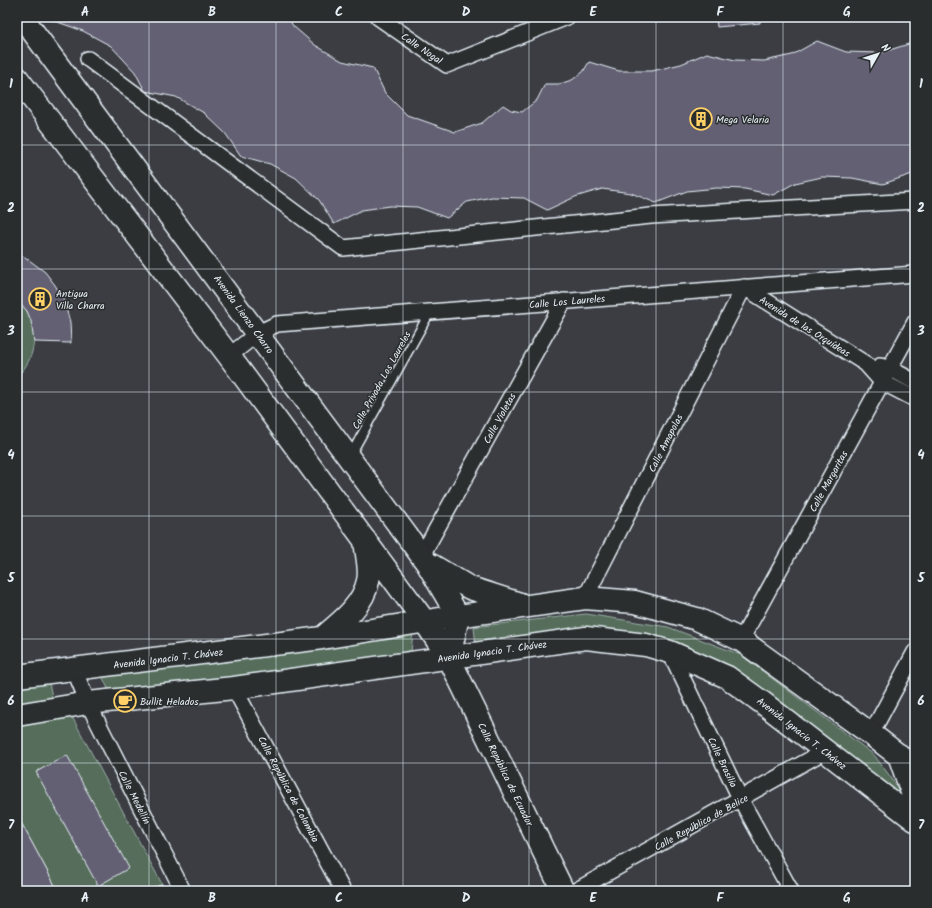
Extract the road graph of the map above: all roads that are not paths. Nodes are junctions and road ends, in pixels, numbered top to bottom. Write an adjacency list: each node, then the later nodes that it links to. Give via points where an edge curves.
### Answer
1 (22, 17): 12 (main road, Avenida Lienzo Charro)
2 (378, 17): 3 (street, Calle Nogal, via 447,65)
3 (567, 17)
4 (88, 59): 6 (street, via 343,248 651,216)
5 (17, 78): 13 (main road)
6 (915, 200)
7 (915, 274): 8 (street, Calle Los Laureles)
8 (744, 287): 9 (street, Calle Los Laureles); 14 (street, Avenida de las Orquídeas); 22 (street, Calle Amapolas)
9 (564, 301): 10 (street, Calle Los Laureles); 21 (street, Calle Violetas, via 435,534)
10 (430, 312): 12 (street, Calle Los Laureles, via 277,324); 19 (lane, Calle Privada Los Laureles)
11 (915, 322): 15 (street, Calle Margaritas)
12 (258, 333): 13 (street, Calle Los Laureles); 19 (main road, Avenida Lienzo Charro)
13 (229, 356): 20 (main road)
14 (866, 364): 15 (street, Avenida de las Orquídeas); 16 (street, Avenida de las Orquídeas)
15 (889, 368): 16 (street, Calle Margaritas); 17 (street, Avenida de las Orquídeas)
16 (882, 382): 18 (street, Avenida de las Orquídeas); 27 (street, Calle Margaritas)
17 (915, 382)
18 (915, 399)
19 (349, 457): 21 (main road, Avenida Lienzo Charro)
20 (365, 539): 25 (main road); 26 (main road, via 368,580 363,596)
21 (424, 559): 23 (main road, via 470,588); 24 (main road, Avenida Lienzo Charro)
22 (586, 598): 23 (main road, Avenida Ignacio T. Chávez); 27 (main road, Avenida Ignacio T. Chávez, via 635,602 697,619)
23 (527, 606): 24 (main road, Avenida Ignacio T. Chávez)
24 (458, 616): 25 (main road, Avenida Ignacio T. Chávez); 30 (main road)
25 (425, 622): 26 (main road, Avenida Ignacio T. Chávez); 30 (main road, Calle República de Ecuador)
26 (322, 638): 31 (main road, Avenida Ignacio T. Chávez)
27 (741, 640): 36 (main road, Avenida Ignacio T. Chávez)
28 (670, 652): 30 (main road, Avenida Ignacio T. Chávez, via 646,645 586,638); 37 (main road, Avenida Ignacio T. Chávez, via 727,677); 39 (street, Calle Brasilia)
29 (915, 652): 36 (street)
30 (449, 658): 33 (main road, Avenida Ignacio T. Chávez); 44 (main road, Calle República de Ecuador)
31 (74, 669): 32 (main road, Avenida Ignacio T. Chávez); 34 (street, Calle Medellín)
32 (17, 676)
33 (234, 688): 34 (main road, Avenida Ignacio T. Chávez); 43 (street, Calle República de Colombia)
34 (88, 703): 35 (main road, Avenida Ignacio T. Chávez); 42 (street, Calle Medellín)
35 (17, 715)
36 (871, 734): 38 (main road, Avenida Ignacio T. Chávez)
37 (825, 751): 39 (street, Calle República de Belice); 41 (main road, Avenida Ignacio T. Chávez)
38 (907, 762): 40 (main road)
39 (741, 800): 45 (street, Calle República de Belice); 46 (street, Calle Brasilia)
40 (915, 801)
41 (915, 820)
42 (183, 891)
43 (343, 891)
44 (563, 891)
45 (575, 891)
46 (791, 891)

